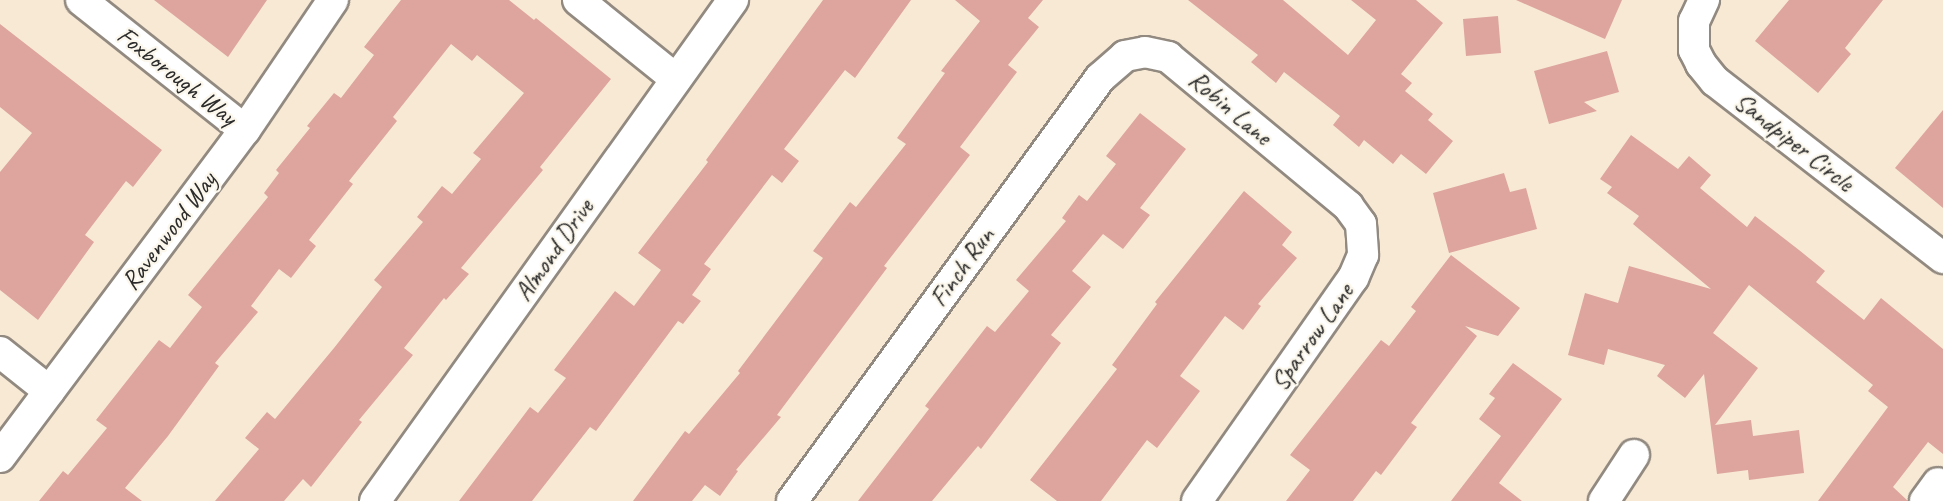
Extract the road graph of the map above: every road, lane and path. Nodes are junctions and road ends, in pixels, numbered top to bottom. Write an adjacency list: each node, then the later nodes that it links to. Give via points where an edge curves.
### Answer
1 (81, 0): 8 (street, Foxborough Way)
2 (333, 0): 8 (street, Ravenwood Way)
3 (578, 0): 7 (street)
4 (733, 0): 7 (street, Almond Drive)
5 (1704, 0): 10 (street, Sandpiper Circle, via 1694,21 1694,50 1715,81)
6 (1145, 51): 9 (street, Robin Lane, via 1168,57); 17 (street, Finch Run, via 1125,56 1100,78)
7 (676, 79): 16 (street, Almond Drive)
8 (245, 130): 12 (street, Ravenwood Way)
9 (1310, 174): 15 (street, Sparrow Lane, via 1348,206 1361,224 1363,255 1353,278)
10 (1943, 258)
11 (0, 352): 12 (street)
12 (49, 391): 14 (street, Ravenwood Way)
13 (1634, 455): 18 (street)
14 (0, 457)
15 (1212, 496)
16 (375, 501)
17 (792, 501)
18 (1604, 501)

